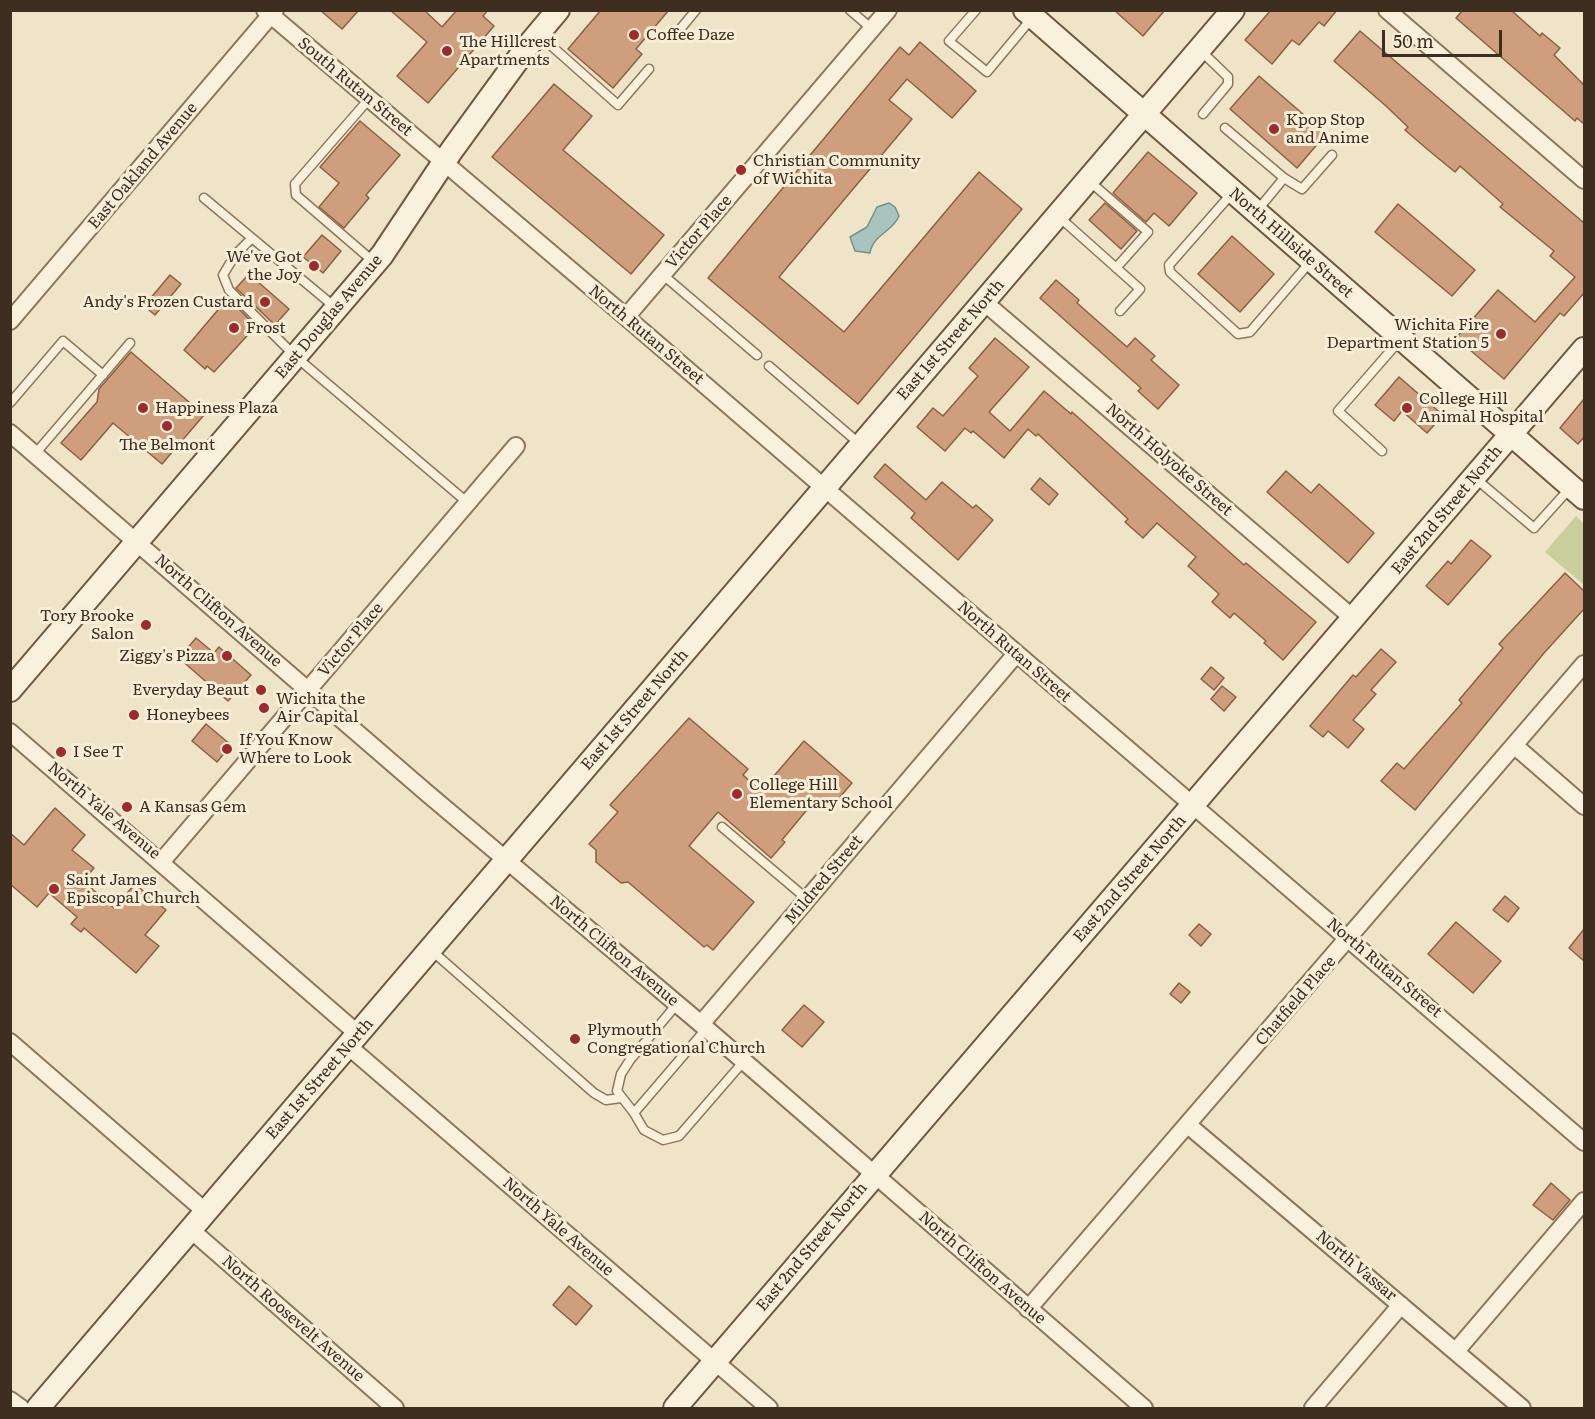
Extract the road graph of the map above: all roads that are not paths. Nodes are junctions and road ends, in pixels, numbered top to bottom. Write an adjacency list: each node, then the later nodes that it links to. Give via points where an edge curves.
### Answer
1 (558, 10): 12 (street, East Douglas Avenue)
2 (696, 10): 11 (lane)
3 (850, 10): 10 (lane)
4 (888, 10): 10 (street, Victor Place)
5 (976, 10): 9 (lane, via 950,41 987,72)
6 (1233, 10): 13 (street, East 1st Street North)
7 (1387, 10): 23 (street)
8 (270, 12): 15 (street, South Rutan Street); 37 (street, East Oakland Avenue)
9 (1029, 14): 16 (street, North Hillside Street)
10 (872, 29): 32 (street, Victor Place)
11 (677, 33)
12 (538, 34): 14 (lane, via 618,105); 20 (street, East Douglas Avenue)
13 (1200, 49): 16 (street, East 1st Street North); 17 (lane, via 1228,77 1228,84)
14 (649, 69)
15 (369, 99): 20 (street, South Rutan Street); 30 (lane, via 295,184 296,195)
16 (1144, 114): 22 (street, East 1st Street North); 24 (street, North Hillside Street)
17 (1203, 114)
18 (1225, 128): 21 (lane)
19 (1332, 155): 21 (lane, via 1302,189)
20 (444, 163): 30 (street, East Douglas Avenue); 36 (street, North Rutan Street)
21 (1284, 178): 26 (lane)
22 (1088, 180): 27 (street, East 1st Street North); 31 (lane, via 1148,232)
23 (1584, 180)
24 (1233, 192): 26 (street, North Hillside Street); 29 (lane, via 1169,265 1170,272 1238,334 1250,332)
25 (204, 198): 28 (lane)
26 (1256, 212): 29 (street, North Hillside Street)
27 (1057, 216): 31 (lane); 33 (street, East 1st Street North)
28 (252, 238): 34 (lane); 42 (lane, via 223,275 229,290)
29 (1311, 261): 38 (street, North Hillside Street)
30 (375, 263): 34 (street, East Douglas Avenue)
31 (1116, 268): 35 (lane, via 1140,289)
32 (662, 274): 36 (street, Victor Place); 41 (lane)
33 (984, 302): 48 (street, East 1st Street North); 57 (street, North Holyoke Street)
34 (337, 308): 42 (street, East Douglas Avenue)
35 (1120, 311)
36 (626, 317): 53 (street, North Rutan Street)
37 (10, 321)
38 (1401, 340): 47 (street, North Hillside Street); 50 (lane, via 1338,411)
39 (130, 343): 44 (lane)
40 (1584, 349): 47 (street, East 2nd Street North)
41 (757, 355)
42 (296, 357): 55 (lane); 56 (street, East Douglas Avenue)
43 (769, 366): 48 (lane)
44 (103, 375): 45 (lane, via 63,341); 51 (lane)
45 (10, 403)
46 (10, 433): 51 (street, North Clifton Avenue)
47 (1511, 435): 52 (street, East 2nd Street North); 54 (street, North Hillside Street)
48 (861, 445): 53 (street, East 1st Street North)
49 (516, 446): 55 (street, Victor Place)
50 (1382, 451)
51 (35, 454): 56 (street, North Clifton Avenue)
52 (1474, 478): 54 (lane, via 1534,528); 57 (street, East 2nd Street North)
53 (825, 488): 58 (street, North Rutan Street); 67 (street, East 1st Street North)
54 (1578, 492)
55 (468, 503): 61 (street, Victor Place)
56 (138, 542): 60 (street, East Douglas Avenue); 61 (street, North Clifton Avenue)
57 (1354, 619): 64 (street, East 2nd Street North)
58 (1016, 654): 64 (street, North Rutan Street); 69 (street, Mildred Street)
59 (1584, 664): 63 (street, Chatfield Place)
60 (10, 690)
61 (309, 690): 67 (street, North Clifton Avenue); 68 (street, Victor Place)
62 (10, 732): 68 (street, North Yale Avenue)
63 (1515, 746): 65 (street); 70 (street, Chatfield Place)
64 (1193, 806): 70 (street, North Rutan Street); 81 (street, East 2nd Street North)
65 (1584, 806)
66 (722, 827): 69 (lane)
67 (507, 860): 71 (street, East 1st Street North); 72 (street, North Clifton Avenue)
68 (162, 861): 74 (street, North Yale Avenue)
69 (807, 899): 73 (street, Mildred Street)
70 (1350, 939): 79 (street, Chatfield Place); 80 (street, North Rutan Street)
71 (430, 950): 74 (street, East 1st Street North); 77 (lane, via 594,1094 606,1101)
72 (677, 1004): 73 (street, North Clifton Avenue); 77 (lane, via 621,1074 617,1091)
73 (704, 1026): 76 (street, North Clifton Avenue); 78 (lane)
74 (353, 1040): 83 (street, East 1st Street North); 88 (street, North Yale Avenue)
75 (10, 1042): 83 (street)
76 (744, 1061): 78 (lane, via 679,1136 652,1136); 81 (street, North Clifton Avenue)
77 (621, 1098): 78 (lane)
78 (634, 1113)
79 (1188, 1125): 85 (street, North Vassar); 86 (street, Chatfield Place)
80 (1584, 1142)
81 (874, 1175): 86 (street, North Clifton Avenue); 88 (street, East 2nd Street North)
82 (1584, 1202): 87 (street)
83 (206, 1212): 84 (street, East 1st Street North)
84 (191, 1230): 91 (street, East 1st Street North); 92 (street, North Roosevelt Avenue)
85 (1401, 1305): 87 (street, North Vassar); 96 (street)
86 (1028, 1308): 95 (street, North Clifton Avenue)
87 (1456, 1351): 97 (street, North Vassar)
88 (715, 1362): 93 (street, East 2nd Street North); 94 (street, North Yale Avenue)
89 (10, 1400): 90 (street)
90 (21, 1408)
91 (38, 1408)
92 (395, 1408)
93 (675, 1408)
94 (769, 1408)
95 (1144, 1408)
96 (1313, 1408)
97 (1522, 1408)

